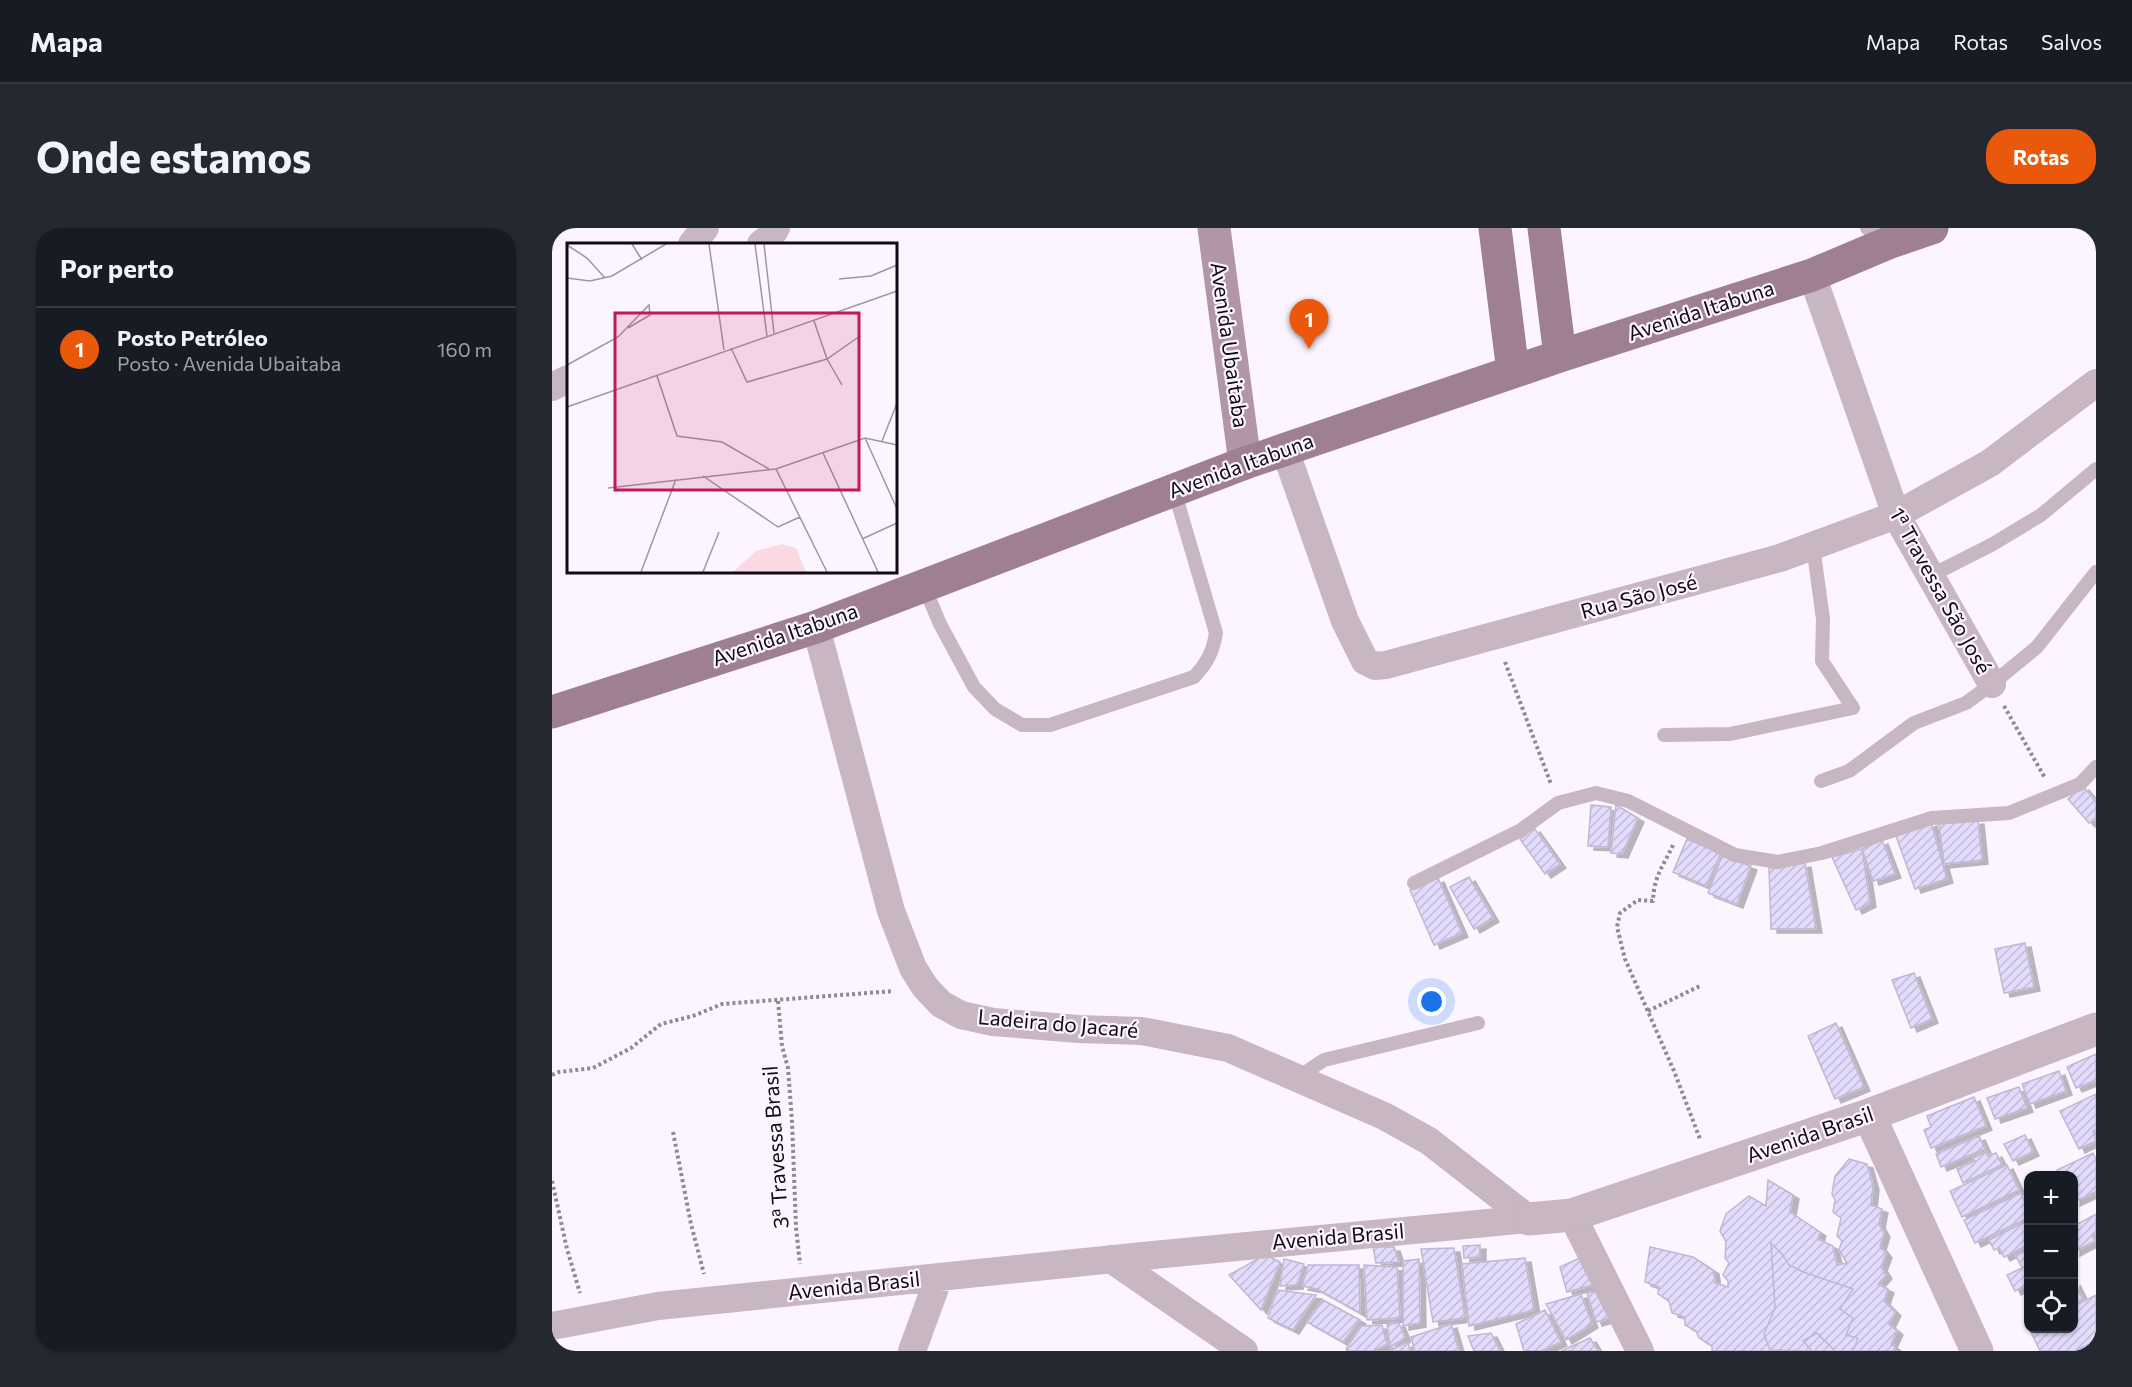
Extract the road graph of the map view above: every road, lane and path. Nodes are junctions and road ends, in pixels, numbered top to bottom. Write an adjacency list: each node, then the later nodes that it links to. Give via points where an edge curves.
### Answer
1 (705, 228): 8 (street)
2 (776, 228): 9 (street)
3 (1214, 228): 17 (main road, Avenida Ubaitaba)
4 (1495, 228): 12 (main road)
5 (1544, 228): 11 (main road)
6 (1932, 228): 7 (main road, Avenida Itabuna)
7 (1877, 236): 10 (main road, Avenida Itabuna)
8 (693, 243)
9 (762, 243)
10 (1812, 275): 11 (main road, Avenida Itabuna); 20 (street, 1ª Travessa São José)
11 (1560, 356): 12 (main road, Avenida Itabuna)
12 (1513, 372): 16 (main road, Avenida Itabuna)
13 (567, 380): 15 (street)
14 (2096, 383): 20 (street, Rua São José, via 1990,463)
15 (552, 387)
16 (1285, 450): 17 (main road, Avenida Itabuna); 26 (street, Rua São José, via 1345,621 1365,661 1375,666 1386,665)
17 (1245, 463): 19 (main road, Avenida Itabuna)
18 (2096, 469): 23 (lane, via 2041,515)
19 (1174, 490): 24 (main road, Avenida Itabuna); 24 (lane, via 1216,633 1214,650 1194,677 1050,725 1022,725 995,709 974,687)
20 (1896, 515): 21 (street, Rua São José); 23 (street, 1ª Travessa São José)
21 (1813, 546): 26 (street, Rua São José); 29 (lane, via 1823,619 1822,661 1853,708 1730,734)
22 (2096, 572): 27 (lane, via 2037,647)
23 (1930, 576): 27 (street, 1ª Travessa São José)
24 (924, 586): 25 (main road, Avenida Itabuna)
25 (816, 627): 28 (main road, Avenida Itabuna); 37 (street, Ladeira do Jacaré, via 891,911 913,968)
26 (1495, 636): 33 (path)
27 (1992, 684): 31 (lane, via 1966,702 1914,723 1849,771); 32 (path, 1ª Travessa São José)
28 (552, 712)
29 (1664, 735)
30 (2096, 767): 32 (lane, via 2080,784)
31 (1821, 781)
32 (2054, 795): 34 (lane, via 2008,813 1932,818 1821,854 1778,862 1736,855)
33 (1558, 802): 34 (lane, via 1596,793 1628,801); 35 (lane, via 1521,830)
34 (1681, 828): 39 (path, via 1659,870 1653,901 1638,900 1620,913 1617,927 1625,959)
35 (1414, 883)
36 (1702, 985): 39 (path)
37 (925, 987): 38 (path); 43 (street, Ladeira do Jacaré, via 941,1004 961,1015 993,1022 1152,1033 1228,1048)
38 (778, 1001): 42 (path, via 722,1004 661,1024 631,1048 593,1068); 52 (path, 3ª Travessa Brasil, via 788,1068 796,1227)
39 (1648, 1011): 46 (path)
40 (1478, 1023): 43 (lane, via 1324,1060)
41 (2096, 1029): 44 (street, Avenida Brasil)
42 (552, 1075)
43 (1297, 1078): 49 (street, Ladeira do Jacaré, via 1384,1116 1429,1141)
44 (1869, 1115): 46 (street, Avenida Brasil); 59 (street)
45 (673, 1132): 53 (path)
46 (1711, 1168): 48 (street, Avenida Brasil)
47 (552, 1181): 54 (path, via 567,1249 580,1286)
48 (1572, 1215): 49 (street, Avenida Brasil); 58 (street)
49 (1529, 1219): 50 (street, Avenida Brasil)
50 (1111, 1259): 51 (street, Avenida Brasil); 57 (street)
51 (939, 1277): 52 (street, Avenida Brasil); 56 (street)
52 (804, 1291): 53 (street, Avenida Brasil)
53 (710, 1301): 54 (street, Avenida Brasil)
54 (584, 1320): 55 (street, Avenida Brasil)
55 (552, 1326)
56 (912, 1351)
57 (1244, 1351)
58 (1640, 1351)
59 (1977, 1351)

